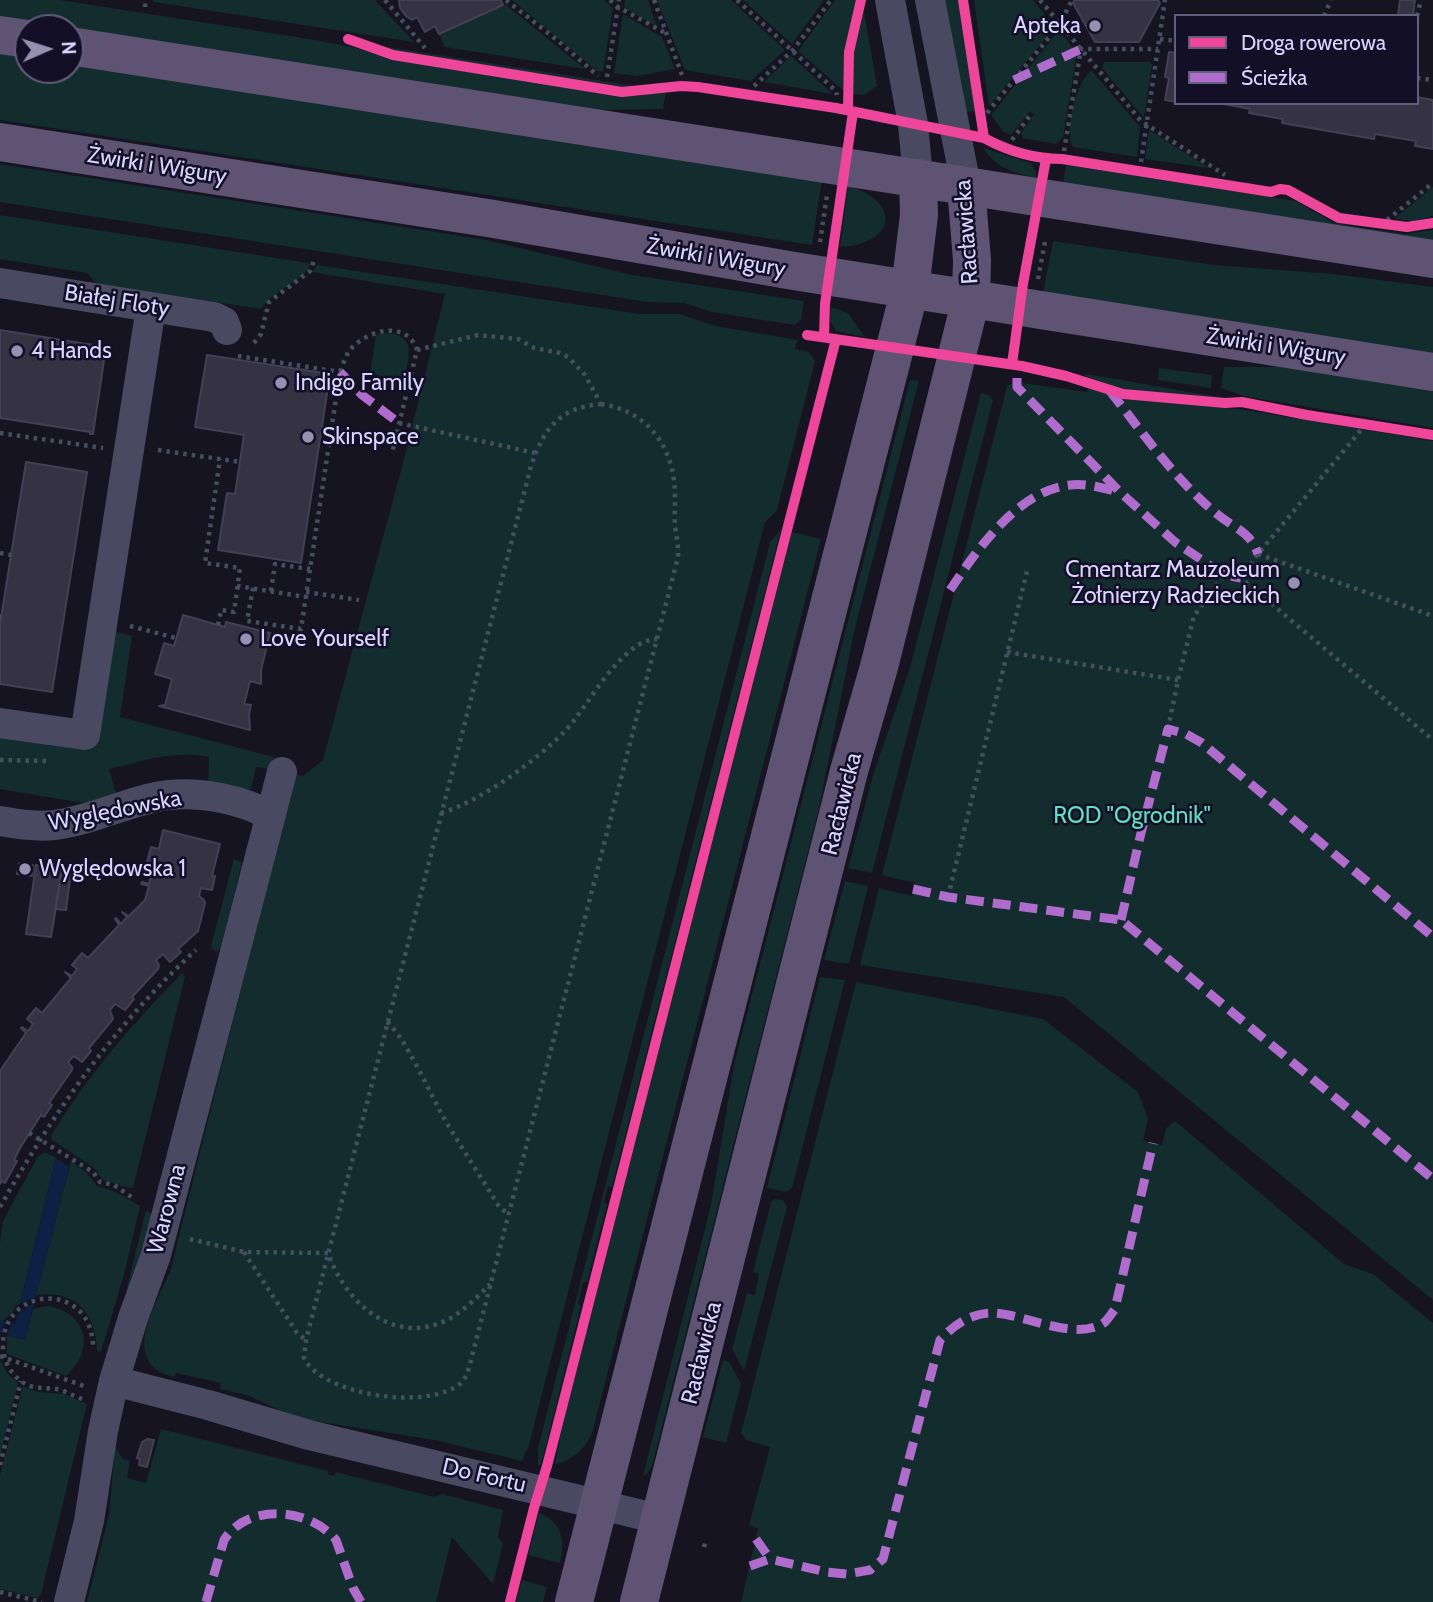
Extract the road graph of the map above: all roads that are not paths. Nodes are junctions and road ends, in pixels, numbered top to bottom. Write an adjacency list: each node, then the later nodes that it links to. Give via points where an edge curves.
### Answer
1 (890, 0): 5 (street, Racławicka)
2 (930, 0): 6 (street, Racławicka)
3 (84, 48): 5 (main road)
4 (0, 142): 9 (main road, Żwirki i Wigury)
5 (918, 178): 6 (main road); 9 (main road, Racławicka)
6 (965, 186): 7 (main road); 10 (main road, Racławicka)
7 (1433, 259)
8 (0, 283): 11 (street, Białej Floty)
9 (911, 289): 10 (main road, Żwirki i Wigury); 19 (main road, Racławicka)
10 (971, 299): 13 (main road, Żwirki i Wigury); 20 (main road, Racławicka)
11 (151, 307): 12 (street, Białej Floty, via 214,317 224,322); 14 (street, via 110,622 85,736)
12 (240, 348)
13 (1433, 372)
14 (0, 723)
15 (282, 772): 16 (street, Warowna)
16 (269, 816): 17 (street, Wyględowska, via 223,799 169,795 57,825); 18 (street, Warowna, via 156,1255)
17 (0, 821)
18 (109, 1387): 19 (street, Do Fortu, via 208,1405 309,1435); 21 (street, Warowna, via 89,1521)
19 (599, 1503): 20 (street, Do Fortu); 22 (main road, Racławicka)
20 (659, 1519): 23 (main road, Racławicka)
21 (69, 1602)
22 (574, 1602)
23 (639, 1602)

